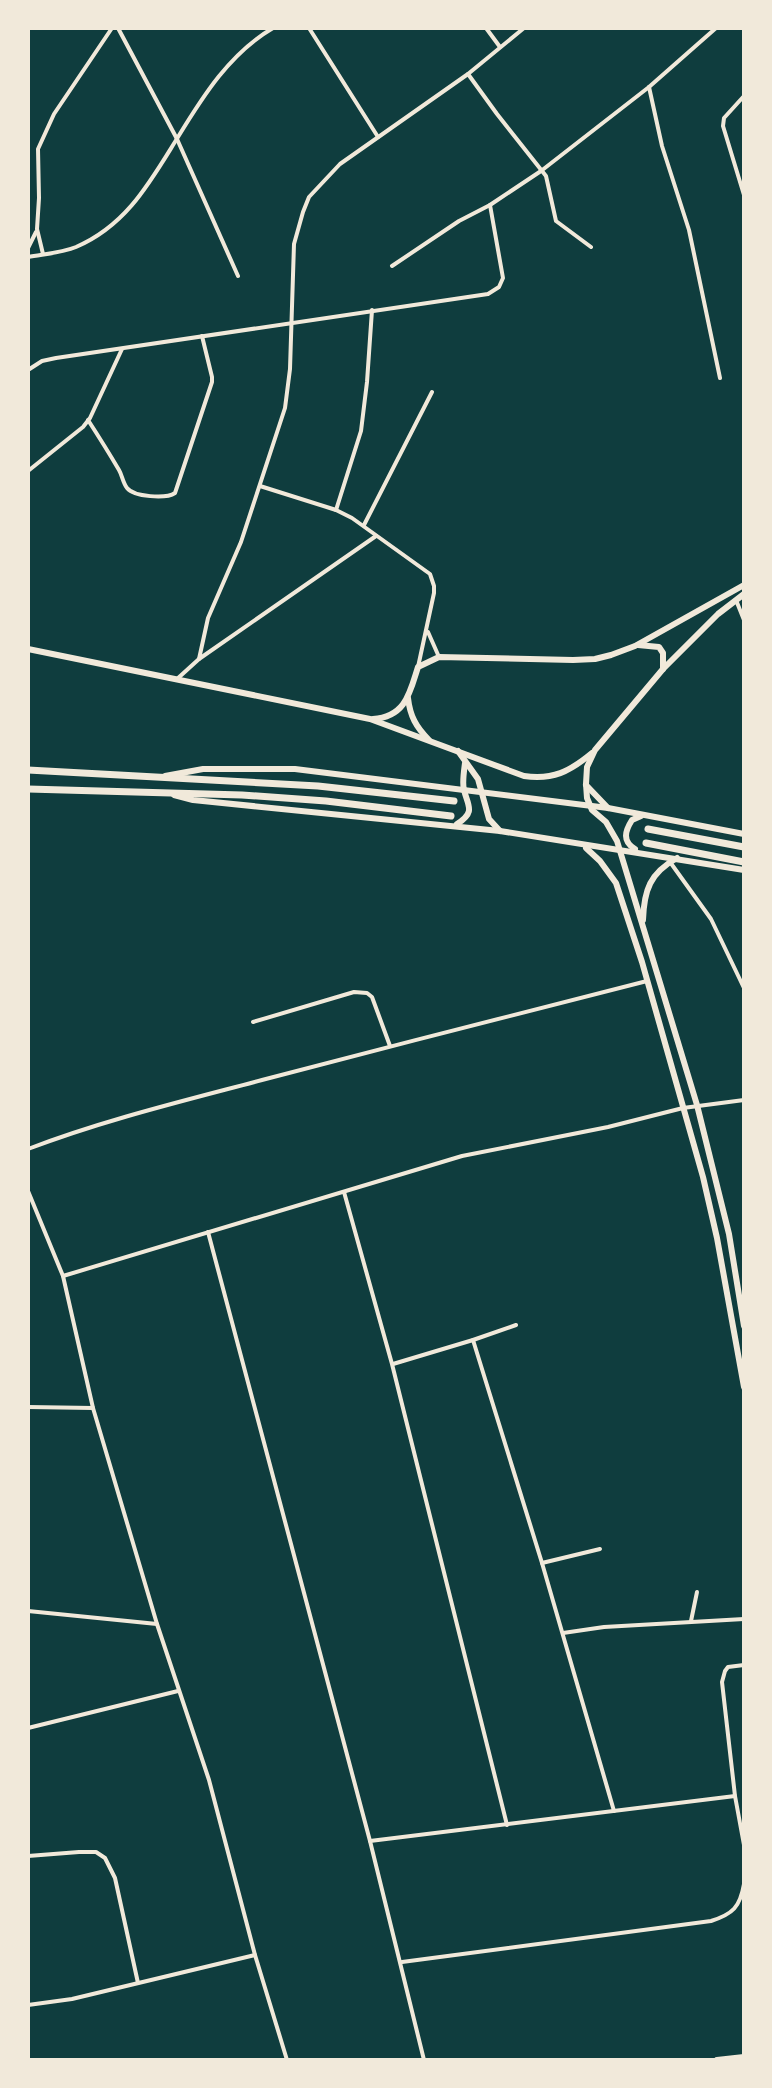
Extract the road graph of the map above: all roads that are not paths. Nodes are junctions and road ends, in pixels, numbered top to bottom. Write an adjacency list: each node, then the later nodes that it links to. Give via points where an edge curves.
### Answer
1 (115, 28): 12 (street); 13 (street, via 59,107)
2 (273, 28): 12 (street, via 230,63)
3 (309, 28): 11 (street)
4 (486, 28): 7 (street)
5 (524, 28): 7 (street)
6 (716, 28): 9 (street)
7 (500, 47): 8 (street)
8 (468, 74): 11 (street); 15 (street)
9 (649, 87): 15 (street); 30 (street, via 689,230)
10 (744, 96): 16 (street, via 723,126)
11 (378, 137): 26 (street, via 340,164 309,197 294,244)
12 (177, 139): 21 (street, via 155,177 115,222 77,247); 24 (street)
13 (38, 149): 14 (street); 18 (street)
14 (28, 151)
15 (541, 171): 17 (street); 19 (street, via 556,221)
16 (744, 195)
17 (490, 205): 23 (street); 25 (street, via 503,278 499,287 488,294)
18 (37, 229): 20 (street); 21 (street)
19 (591, 247)
20 (28, 248)
21 (43, 254): 22 (street)
22 (28, 257)
23 (392, 266)
24 (238, 276)
25 (372, 310): 26 (street); 35 (street, via 361,431)
26 (291, 322): 27 (street); 34 (street, via 288,393)
27 (202, 336): 28 (street); 32 (street, via 212,382 175,493 166,498 127,488)
28 (123, 348): 29 (street, via 42,361); 32 (street)
29 (28, 370)
30 (720, 378)
31 (432, 392): 36 (street)
32 (88, 420): 33 (street)
33 (28, 471)
34 (260, 486): 35 (street); 47 (street, via 208,618)
35 (336, 510): 36 (street)
36 (364, 525): 37 (street)
37 (376, 536): 43 (street, via 433,579); 47 (street)
38 (744, 585): 39 (street)
39 (730, 592): 41 (street); 44 (street)
40 (744, 594): 41 (street)
41 (736, 599): 42 (street); 49 (street)
42 (744, 620)
43 (427, 630): 46 (street); 48 (street)
44 (635, 646): 46 (street, via 595,659); 49 (street, via 659,647)
45 (28, 649): 50 (street)
46 (439, 657): 48 (street)
47 (199, 659): 50 (street)
48 (418, 667): 51 (street)
49 (663, 669): 54 (street)
50 (177, 679): 52 (street)
51 (408, 698): 52 (street, via 388,717); 53 (street, via 413,720)
52 (370, 719): 53 (street)
53 (430, 741): 55 (street)
54 (595, 750): 55 (street, via 561,774 538,778); 59 (street)
55 (458, 751): 56 (street)
56 (465, 763): 61 (street); 62 (street)
57 (28, 770): 58 (highway)
58 (165, 776): 61 (street, via 203,769 295,769); 63 (highway)
59 (586, 784): 64 (street); 65 (street)
60 (28, 789): 67 (highway, via 326,801)
61 (463, 789): 62 (street); 67 (street, via 469,810 461,822)
62 (482, 791): 64 (street); 69 (street, via 489,819)
63 (454, 801)
64 (590, 805): 65 (street); 74 (street, via 610,827)
65 (608, 808): 66 (street)
66 (645, 815): 70 (street); 75 (street, via 632,820 625,833 628,843)
67 (452, 821): 69 (street)
68 (648, 829): 73 (highway)
69 (500, 831): 72 (street)
70 (744, 834)
71 (646, 843): 77 (highway)
72 (583, 845): 74 (street); 81 (street, via 616,883)
73 (744, 847)
74 (619, 850): 75 (street); 79 (street)
75 (641, 852): 76 (street)
76 (674, 860): 78 (street); 79 (street, via 655,875 646,891); 83 (street, via 711,919)
77 (744, 862)
78 (744, 870)
79 (643, 927): 80 (street)
80 (652, 959): 81 (street); 87 (street)
81 (642, 962): 82 (street)
82 (647, 981): 85 (street); 88 (street)
83 (744, 988)
84 (253, 1022): 85 (street, via 337,996 367,993)
85 (390, 1046): 89 (street, via 89,1126)
86 (744, 1100): 87 (street)
87 (697, 1105): 88 (street); 95 (street, via 729,1234)
88 (683, 1108): 91 (street, via 462,1156); 98 (street, via 710,1206)
89 (28, 1149)
90 (28, 1191): 93 (street)
91 (344, 1192): 92 (street); 97 (street)
92 (208, 1232): 93 (street); 115 (street)
93 (63, 1276): 100 (street)
94 (516, 1325): 96 (street)
95 (744, 1326)
96 (473, 1340): 97 (street); 102 (street)
97 (392, 1364): 114 (street)
98 (744, 1387)
99 (28, 1407): 100 (street)
100 (93, 1408): 107 (street)
101 (600, 1549): 102 (street)
102 (542, 1563): 108 (street)
103 (697, 1592): 106 (street)
104 (28, 1611): 107 (street)
105 (744, 1619): 106 (street)
106 (691, 1621): 108 (street)
107 (157, 1624): 110 (street)
108 (562, 1633): 113 (street)
109 (744, 1665): 112 (street, via 728,1667 722,1682)
110 (178, 1691): 111 (street); 119 (street, via 209,1780)
111 (28, 1728)
112 (735, 1796): 113 (street); 116 (street)
113 (614, 1811): 114 (street)
114 (507, 1825): 115 (street)
115 (370, 1841): 120 (street)
116 (744, 1845)
117 (28, 1856): 121 (street, via 96,1852 105,1858 115,1878)
118 (744, 1884): 120 (street, via 733,1912 711,1921)
119 (255, 1955): 121 (street); 124 (street)
120 (401, 1962): 125 (street)
121 (138, 1983): 122 (street)
122 (28, 2005)
123 (744, 2057): 126 (street)
124 (287, 2060)
125 (424, 2060)
126 (717, 2060)

